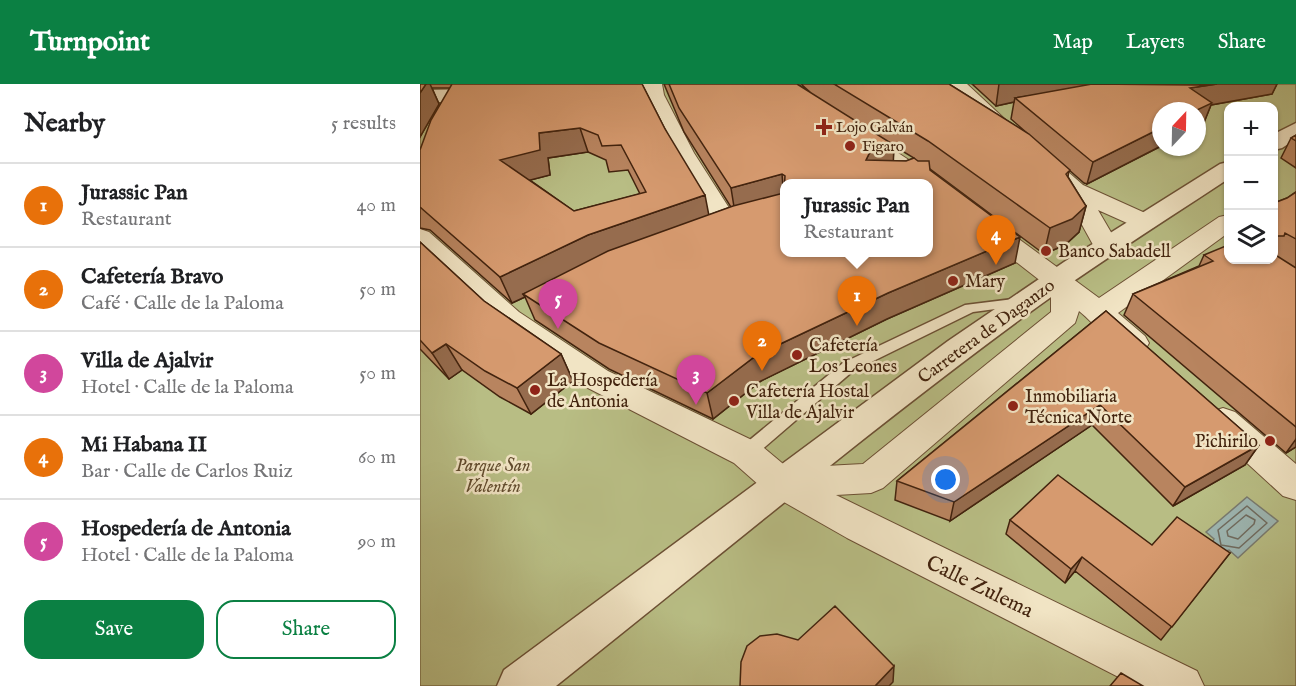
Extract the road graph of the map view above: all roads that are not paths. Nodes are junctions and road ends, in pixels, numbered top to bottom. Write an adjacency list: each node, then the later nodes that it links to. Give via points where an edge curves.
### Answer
1 (531, 84): 6 (street)
2 (652, 84): 19 (street, via 683,153)
3 (786, 84): 13 (street, via 804,100)
4 (955, 84): 9 (street)
5 (420, 96): 6 (street)
6 (456, 96): 8 (street)
7 (1013, 111): 9 (street)
8 (446, 115)
9 (991, 116): 17 (street)
10 (1296, 130): 11 (street)
11 (1278, 141)
12 (1224, 172): 18 (street, Carretera de Daganzo)
13 (917, 173): 14 (street); 15 (street)
14 (895, 179)
15 (925, 179)
16 (933, 185): 23 (street)
17 (1075, 190): 18 (street); 22 (street)
18 (1144, 222): 22 (street, Carretera de Daganzo)
19 (726, 226)
20 (1224, 230): 25 (street)
21 (420, 237): 28 (street, Calle Zulema, via 597,379)
22 (1106, 246): 23 (street, Carretera de Daganzo)
23 (1060, 285): 24 (street, Carretera de Daganzo); 25 (street); 29 (street, Carretera de Daganzo, via 1065,316 870,478)
24 (1024, 302): 28 (lane, via 970,308 848,367); 29 (street, Carretera de Daganzo)
25 (1099, 312): 26 (street)
26 (1153, 359)
27 (1197, 399): 30 (street)
28 (746, 453): 29 (street, Calle Zulema)
29 (781, 483): 31 (street, Carretera de Daganzo); 32 (street, Calle Zulema)
30 (1296, 485)
31 (520, 686)
32 (1182, 686)

